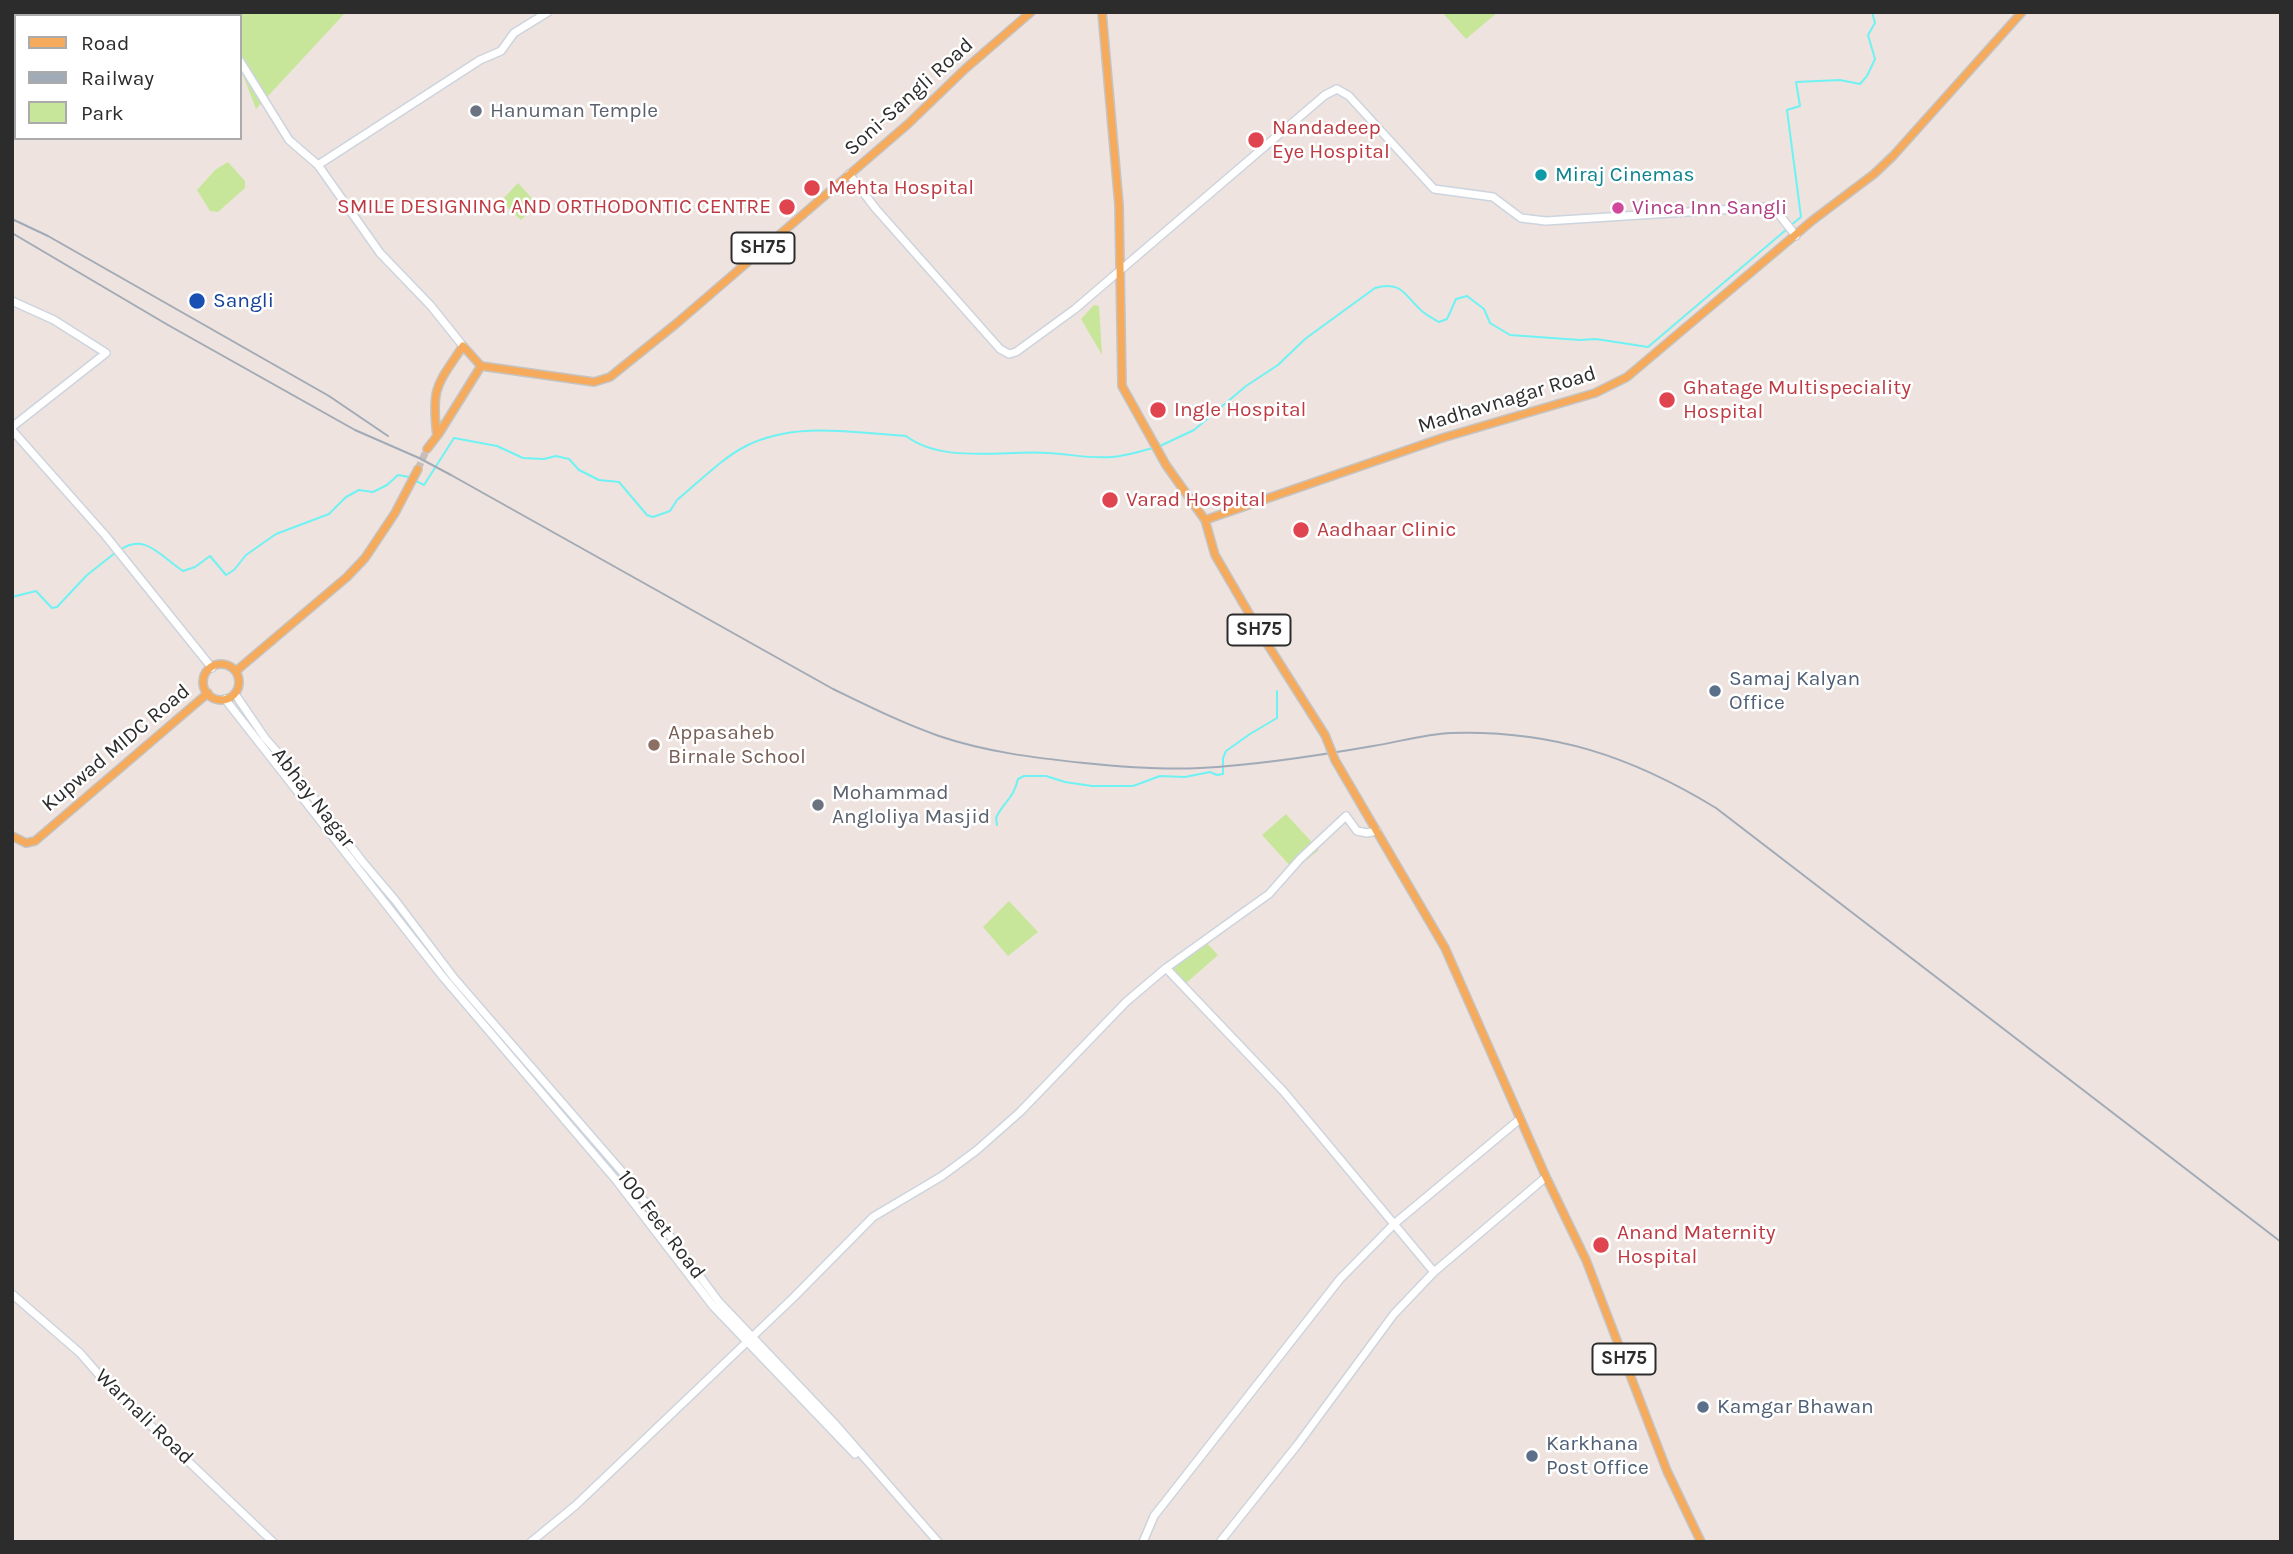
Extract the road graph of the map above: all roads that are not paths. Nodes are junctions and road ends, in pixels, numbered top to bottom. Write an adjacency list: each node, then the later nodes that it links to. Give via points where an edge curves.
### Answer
1 (548, 12): 6 (main road, via 514,33 501,51)
2 (1031, 12): 7 (main road, Soni-Sangli Road / SH75)
3 (1102, 12): 9 (main road, SH75)
4 (2022, 12): 8 (main road, Madhavnagar Road, via 1893,156 1813,220)
5 (242, 64): 6 (main road, via 289,140)
6 (318, 165): 11 (main road, via 380,253)
7 (849, 174): 9 (main road, via 1009,354 1059,321); 12 (main road, Soni-Sangli Road / SH75, via 610,377 594,382)
8 (1791, 231): 9 (main road, via 1778,213 1766,207 1546,221 1521,218 1493,197 1443,192 1428,185 1349,96 1337,89); 17 (main road, Madhavnagar Road, via 1612,386 1430,442)
9 (1121, 269): 17 (main road, SH75, via 1122,386 1160,455)
10 (12, 301): 13 (main road, via 54,320 106,353)
11 (463, 346): 12 (main road); 14 (main road, via 437,384 433,406)
12 (481, 366): 14 (main road)
13 (12, 429): 18 (main road)
14 (437, 436): 15 (main road)
15 (427, 449)
16 (418, 469): 19 (main road, via 396,513 365,558)
17 (1205, 520): 23 (main road, SH75, bridge, via 1215,555 1325,735)
18 (212, 668): 19 (main road, via 223,664); 20 (main road, via 204,678)
19 (236, 671): 21 (main road)
20 (208, 693): 22 (main road); 24 (main road, Kupwad MIDC Road, via 35,841 26,843)
21 (235, 694): 22 (main road); 25 (main road, Abhay Nagar)
22 (225, 699): 32 (main road, via 443,977 616,1180 713,1306)
23 (1377, 831): 26 (main road, via 1357,831 1346,816 1269,894); 27 (main road, SH75, via 1446,948)
24 (12, 836)
25 (395, 900): 32 (main road, 100 Feet Road, via 499,1033 624,1174)
26 (1166, 968): 29 (main road, via 1284,1092); 32 (main road, via 1114,1013 1020,1112 942,1176 873,1217)
27 (1520, 1119): 28 (main road, SH75); 29 (main road)
28 (1546, 1177): 30 (main road); 38 (main road, SH75, via 1586,1260 1667,1471)
29 (1394, 1224): 30 (main road); 36 (main road, via 1340,1279 1154,1516)
30 (1434, 1272): 37 (main road, via 1379,1332)
31 (12, 1294): 33 (main road, Warnali Road, via 80,1353)
32 (750, 1338): 34 (main road, via 576,1506); 35 (main road)
33 (273, 1542)
34 (531, 1542)
35 (938, 1542)
36 (1143, 1542)
37 (1220, 1542)
38 (1701, 1542)

